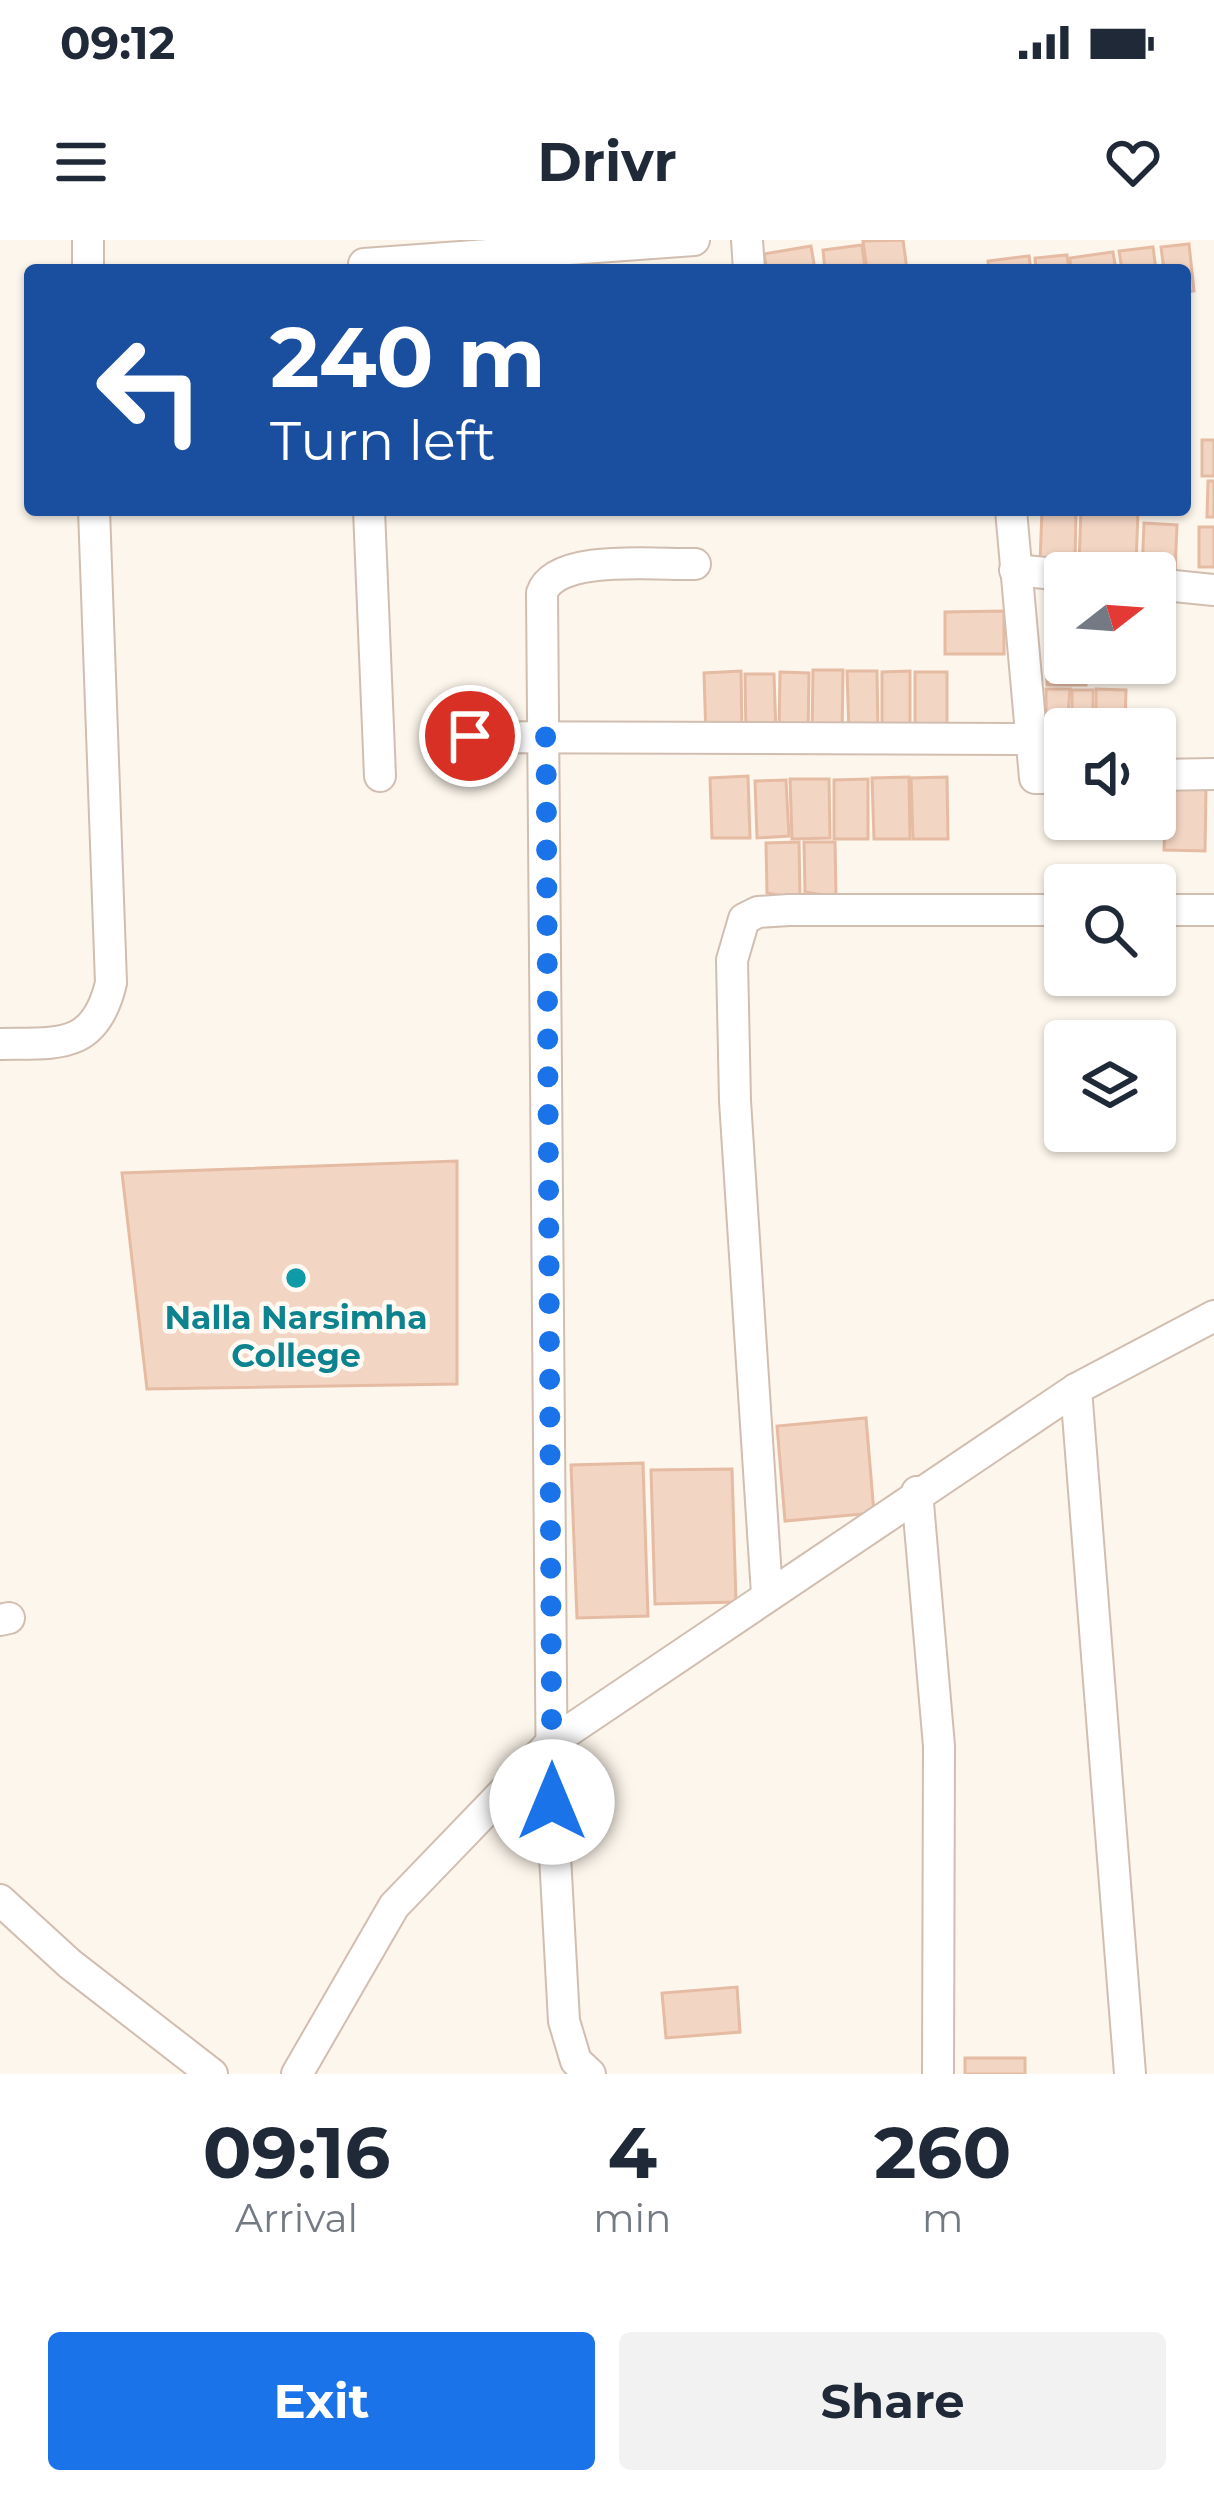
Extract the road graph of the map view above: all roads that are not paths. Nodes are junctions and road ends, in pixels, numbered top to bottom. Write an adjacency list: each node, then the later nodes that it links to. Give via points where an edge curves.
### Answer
1 (694, 240): 2 (street)
2 (363, 258)
3 (94, 516): 21 (street, via 111,983 103,1016 87,1032)
4 (369, 516): 16 (street)
5 (1011, 516): 7 (street)
6 (695, 564): 12 (street, via 578,566 546,581)
7 (1015, 570): 8 (street); 13 (street)
8 (1044, 572)
9 (1176, 586): 10 (street)
10 (1214, 590)
11 (470, 736): 12 (street)
12 (546, 737): 13 (street); 26 (street)
13 (1034, 740): 17 (street, via 1035,778)
14 (1214, 774): 15 (street)
15 (1176, 775)
16 (380, 776)
17 (1044, 778)
18 (1044, 910): 25 (street, via 789,910 744,919 732,960 735,1101)
19 (1176, 910): 20 (street)
20 (1214, 910)
21 (0, 1044)
22 (1214, 1316): 23 (street)
23 (1076, 1389): 24 (street); 32 (street)
24 (917, 1492): 25 (street); 31 (street, via 939,1746)
25 (767, 1594): 26 (street)
26 (552, 1742): 28 (street, via 564,2021); 30 (street, via 394,1906)
27 (0, 1900): 29 (street)
28 (580, 2070)
29 (212, 2074)
30 (297, 2074)
31 (938, 2074)
32 (1130, 2074)

